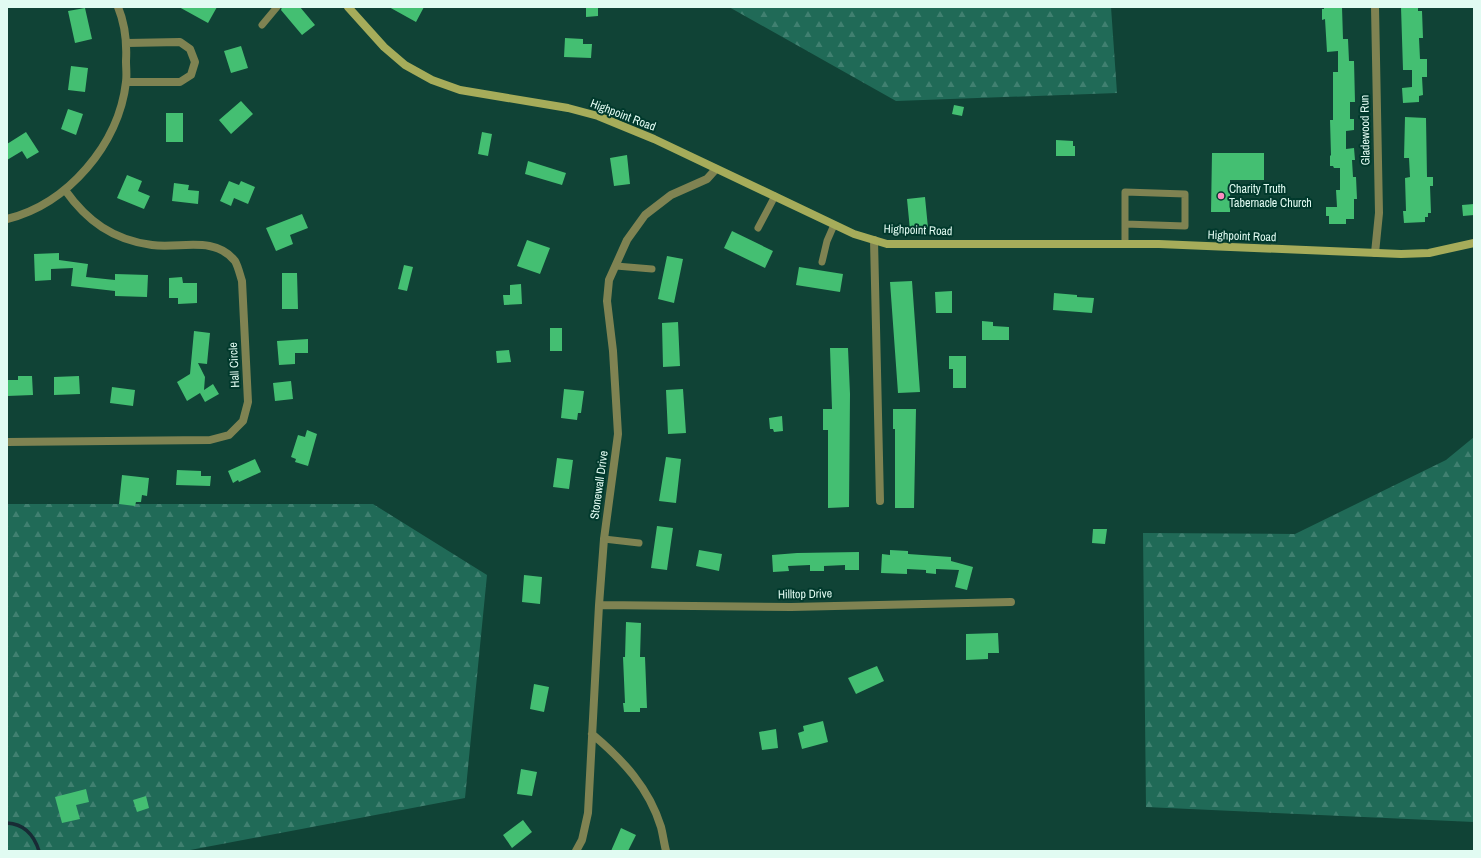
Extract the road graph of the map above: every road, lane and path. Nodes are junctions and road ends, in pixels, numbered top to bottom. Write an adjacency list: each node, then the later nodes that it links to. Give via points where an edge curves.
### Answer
1 (118, 7): 6 (street)
2 (277, 7): 5 (lane)
3 (348, 7): 8 (street, Highpoint Road, via 384,47 405,65 432,80 460,90 568,108 598,116)
4 (1375, 7): 18 (street, Gladewood Run, via 1379,213)
5 (262, 25)
6 (127, 43): 7 (street); 7 (street, via 180,42 190,49 195,62 191,75 180,82)
7 (126, 82): 9 (street, via 119,113 106,142 88,168)
8 (716, 169): 10 (street, Highpoint Road); 20 (street, Stonewall Drive, via 707,179 671,195 645,215 627,240)
9 (65, 190): 11 (street, via 39,207); 22 (street, Hall Circle, via 88,217 119,236 152,245 211,245 225,252 236,262 242,281 248,402 243,421 229,435 210,440)
10 (775, 196): 13 (street, Highpoint Road); 14 (lane)
11 (7, 219)
12 (1125, 224): 12 (lane, via 1125,192 1185,194 1185,226); 17 (lane)
13 (834, 225): 15 (street, Highpoint Road); 19 (lane)
14 (758, 228)
15 (874, 240): 17 (street, Highpoint Road, via 887,244); 23 (street)
16 (1474, 243): 18 (street, Highpoint Road, via 1429,253)
17 (1125, 244): 18 (street, Highpoint Road)
18 (1375, 253)
19 (822, 262)
20 (616, 266): 21 (lane); 24 (street, Stonewall Drive, via 609,280 607,301 618,434)
21 (652, 269)
22 (7, 442)
23 (880, 501)
24 (604, 539): 25 (lane); 27 (street, Stonewall Drive)
25 (639, 543)
26 (1011, 602): 27 (street, Hilltop Drive, via 791,607)
27 (599, 605): 28 (street, Stonewall Drive)
28 (592, 734): 29 (street, Stonewall Drive, via 588,813 582,840); 30 (street, via 614,752 650,800 661,827)
29 (576, 851)
30 (666, 851)

